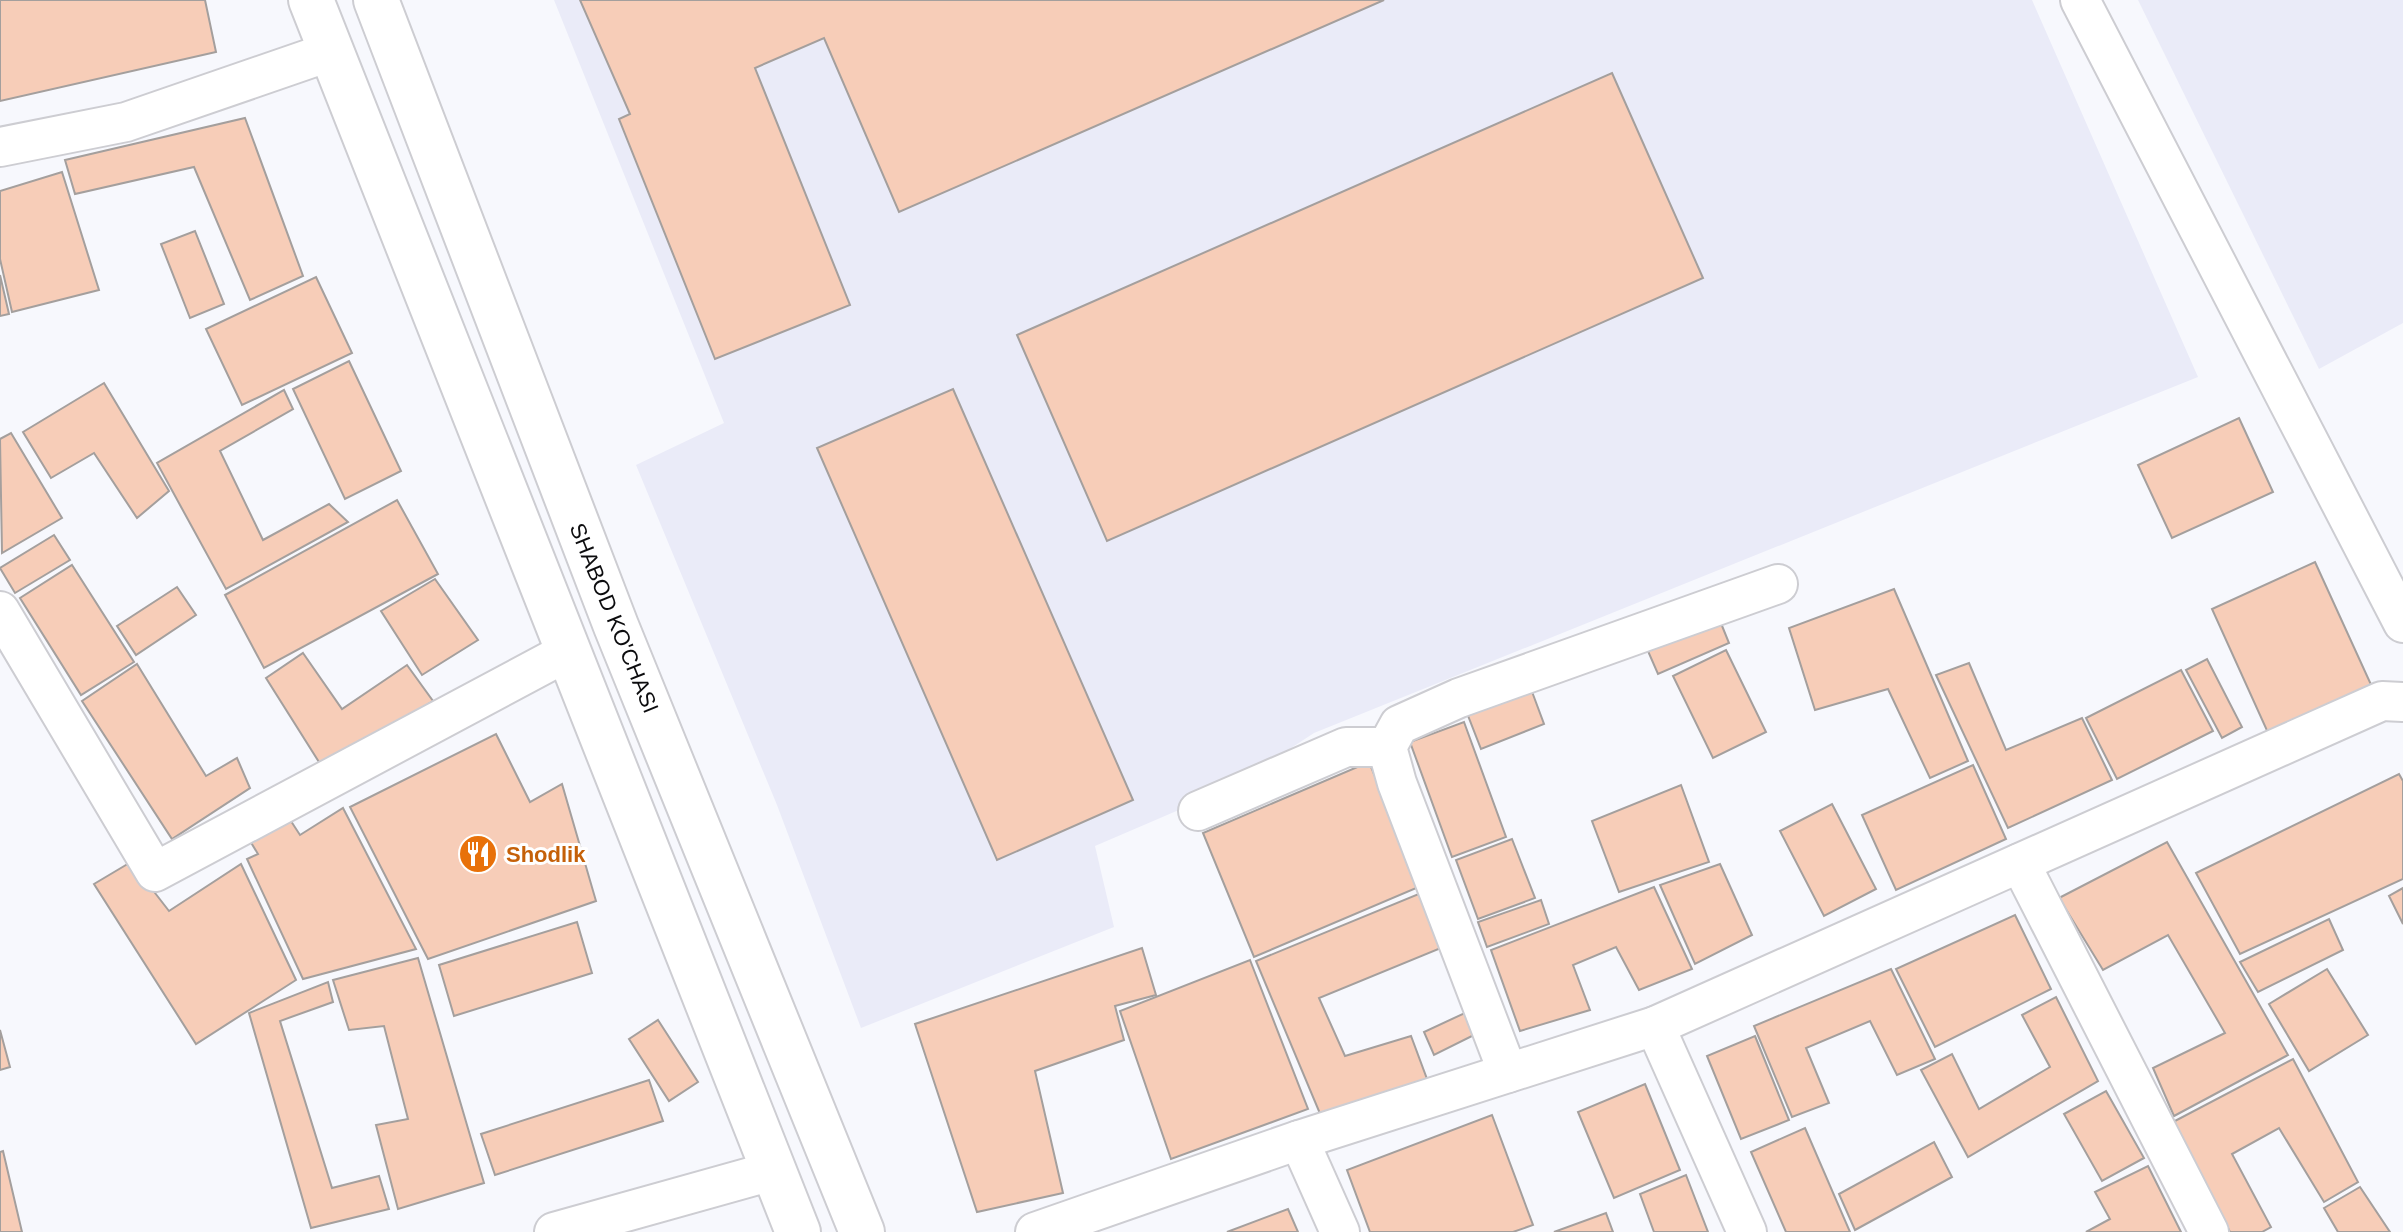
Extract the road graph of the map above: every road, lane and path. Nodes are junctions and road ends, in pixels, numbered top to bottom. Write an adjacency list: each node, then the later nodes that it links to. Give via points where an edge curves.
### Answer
1 (311, 0): 4 (main road)
2 (376, 0): 20 (main road, SHABOD KO'CHASI, via 611,611)
3 (2080, 0): 8 (street)
4 (329, 52): 5 (street, via 126,122); 9 (main road)
5 (0, 147)
6 (1778, 584): 11 (street, via 1459,698 1399,725)
7 (0, 611): 9 (street, via 155,872)
8 (2403, 623)
9 (567, 652): 17 (main road)
10 (2403, 702): 13 (street, via 2382,701)
11 (1387, 747): 12 (street, via 1346,747); 15 (street)
12 (1198, 811)
13 (2020, 863): 14 (street); 24 (street)
14 (1655, 1026): 15 (street); 23 (street)
15 (1508, 1073): 16 (street)
16 (1299, 1140): 21 (street); 22 (street)
17 (772, 1171): 18 (street); 19 (main road)
18 (554, 1232)
19 (798, 1232)
20 (862, 1232)
21 (1035, 1232)
22 (1340, 1232)
23 (1747, 1232)
24 (2209, 1232)

